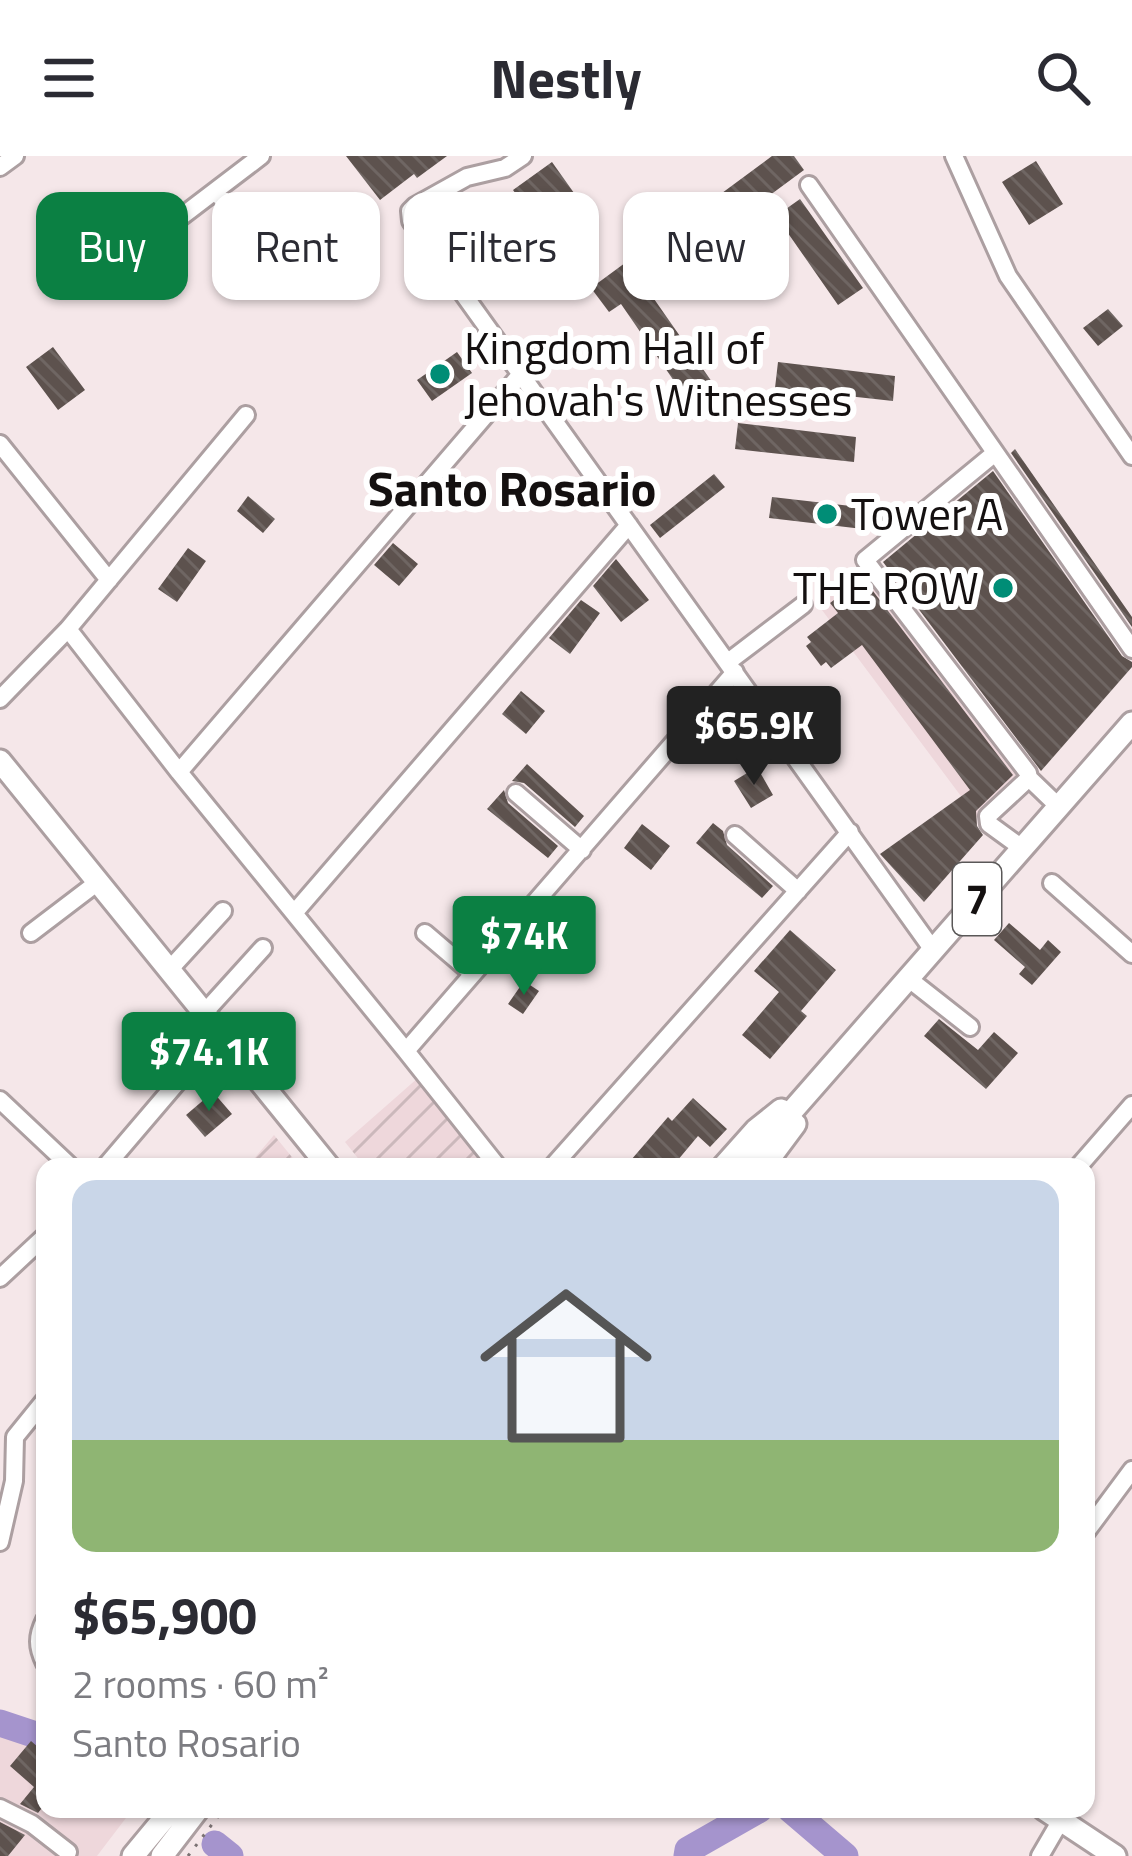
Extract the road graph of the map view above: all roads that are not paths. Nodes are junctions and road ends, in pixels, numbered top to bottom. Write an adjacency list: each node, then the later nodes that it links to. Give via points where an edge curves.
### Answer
1 (15, 156): 5 (street)
2 (261, 156): 7 (street)
3 (523, 156): 9 (street, via 410,211)
4 (954, 156): 13 (street, via 1008,276)
5 (0, 167)
6 (809, 185): 12 (street)
7 (215, 191): 8 (street)
8 (188, 212)
9 (521, 374): 14 (street); 23 (street)
10 (246, 415): 15 (street)
11 (0, 444): 15 (street)
12 (995, 453): 18 (street); 24 (street, via 865,560)
13 (1132, 456)
14 (629, 525): 19 (street); 35 (street)
15 (109, 580): 17 (street)
16 (803, 605): 19 (street)
17 (68, 629): 20 (street); 23 (street)
18 (1132, 649)
19 (731, 667): 27 (street); 30 (street)
20 (0, 699)
21 (1132, 723): 26 (main road, 7)
22 (0, 761): 31 (main road)
23 (179, 772): 35 (street)
24 (1029, 778): 26 (street); 29 (street, via 988,816)
25 (516, 793): 30 (street)
26 (1058, 806): 29 (main road, 7)
27 (850, 832): 33 (street); 39 (street)
28 (735, 835): 33 (street)
29 (1022, 848): 39 (main road, 7)
30 (582, 850): 42 (street)
31 (98, 882): 36 (street); 41 (main road)
32 (1052, 883): 40 (street)
33 (798, 891): 55 (street)
34 (223, 911): 41 (street)
35 (295, 912): 47 (street)
36 (31, 933)
37 (425, 933): 42 (street)
38 (263, 948): 44 (street)
39 (933, 950): 43 (main road, 7)
40 (1132, 954)
41 (169, 970): 44 (main road)
42 (473, 974): 47 (street)
43 (908, 979): 45 (street); 48 (main road, 7)
44 (205, 1012): 46 (main road)
45 (970, 1027)
46 (221, 1031): 52 (street); 53 (main road)
47 (406, 1051): 54 (street)
48 (824, 1077): 56 (main road, 7); 57 (main road, 7); 58 (main road, 7)
49 (1132, 1106): 59 (street)
50 (4, 1111): 51 (street)
51 (60, 1158)
52 (113, 1158)
53 (320, 1158)
54 (492, 1158)
55 (560, 1158)
56 (731, 1158)
57 (750, 1158)
58 (772, 1158)
59 (1086, 1158)
60 (36, 1244): 61 (street)
61 (0, 1278)
62 (36, 1411): 65 (street, via 15,1437)
63 (1132, 1470): 64 (street)
64 (1095, 1520)
65 (0, 1542)
66 (0, 1808): 71 (street)
67 (165, 1818): 72 (main road)
68 (192, 1818): 73 (main road)
69 (1052, 1818): 74 (street)
70 (1058, 1818): 75 (main road)
71 (68, 1852)
72 (133, 1856)
73 (162, 1856)
74 (1040, 1856)
75 (1115, 1856)

